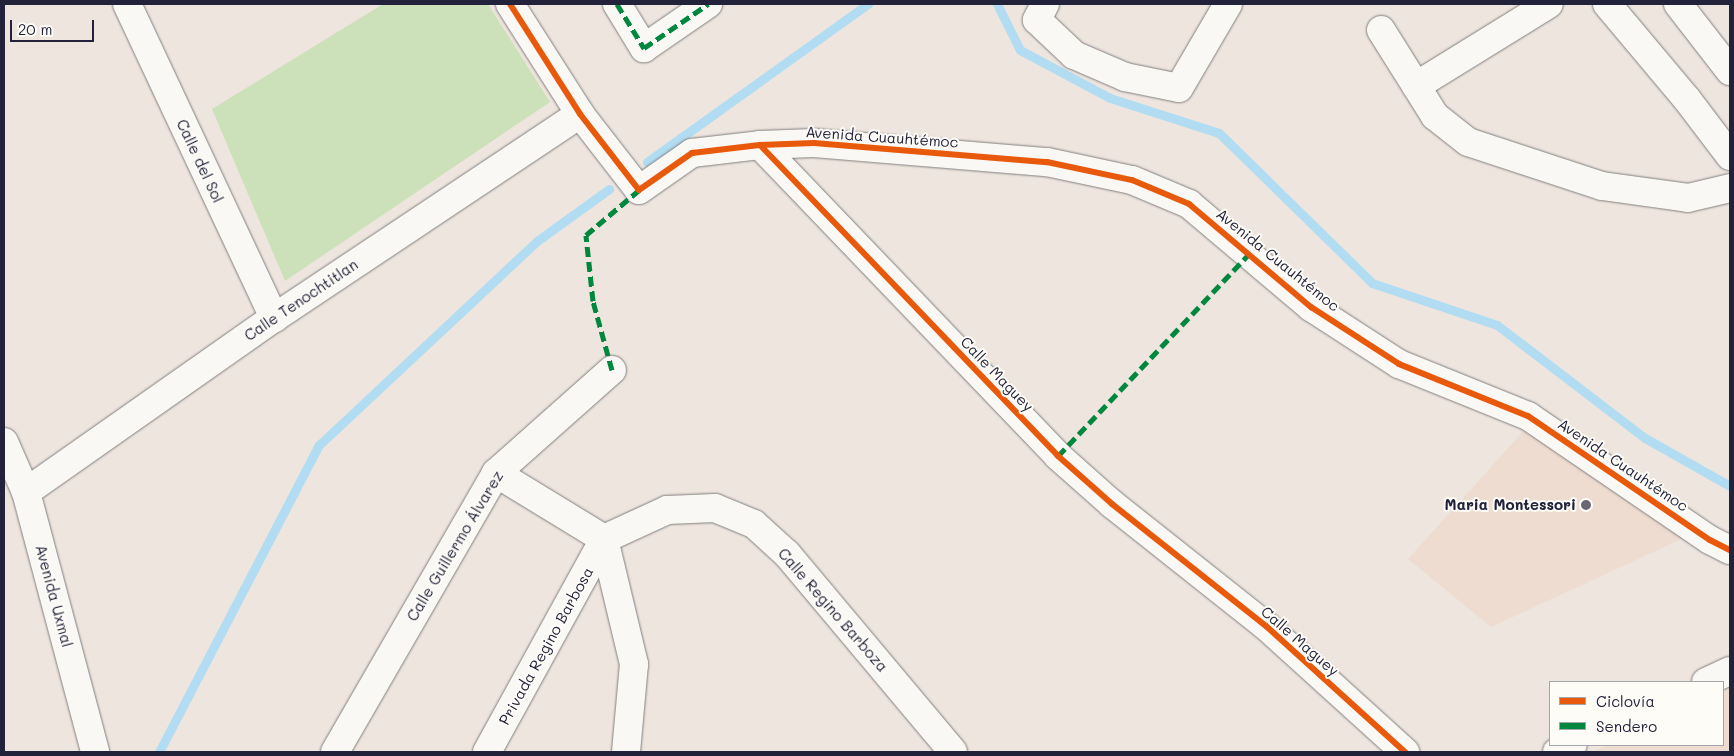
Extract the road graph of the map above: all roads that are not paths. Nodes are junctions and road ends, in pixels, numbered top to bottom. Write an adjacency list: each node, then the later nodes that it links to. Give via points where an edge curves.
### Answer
1 (127, 4): 17 (street, Calle del Sol)
2 (510, 4): 13 (street)
3 (617, 4): 4 (street, via 644,48)
4 (708, 4)
5 (1045, 4): 6 (street, via 1037,20 1074,55 1125,78 1179,88)
6 (1228, 4)
7 (1549, 4): 12 (street)
8 (1607, 4): 15 (street)
9 (1678, 4): 11 (street)
10 (1381, 30): 12 (street)
11 (1730, 71)
12 (1416, 86): 16 (street, via 1435,116 1468,142 1602,186 1688,198)
13 (580, 114): 14 (street, via 639,190 692,153); 17 (street, Calle Tenochtitlan)
14 (760, 145): 23 (street, Avenida Cuauhtémoc, via 814,143 1048,162 1132,180 1189,204 1311,307 1399,364 1528,416 1710,540); 32 (street, Calle Maguey, via 1058,456 1112,504 1266,626)
15 (1730, 156)
16 (1730, 188)
17 (274, 318): 21 (street, Calle Tenochtitlan)
18 (612, 370): 20 (street, Calle Guillermo Álvarez)
19 (4, 442): 21 (street, Avenida Uxmal)
20 (496, 473): 22 (street); 28 (street, Calle Guillermo Álvarez)
21 (26, 492): 27 (street, Avenida Uxmal)
22 (604, 539): 29 (street, Privada Regino Barbosa); 30 (street, via 634,664); 31 (street, Calle Regino Barboza, via 667,510 715,508 754,524 787,554)
23 (1730, 550)
24 (1730, 671): 25 (street)
25 (1708, 681)
26 (1571, 746): 33 (street)
27 (96, 752)
28 (335, 752)
29 (487, 752)
30 (626, 752)
31 (953, 752)
32 (1405, 752)
33 (1557, 752)

